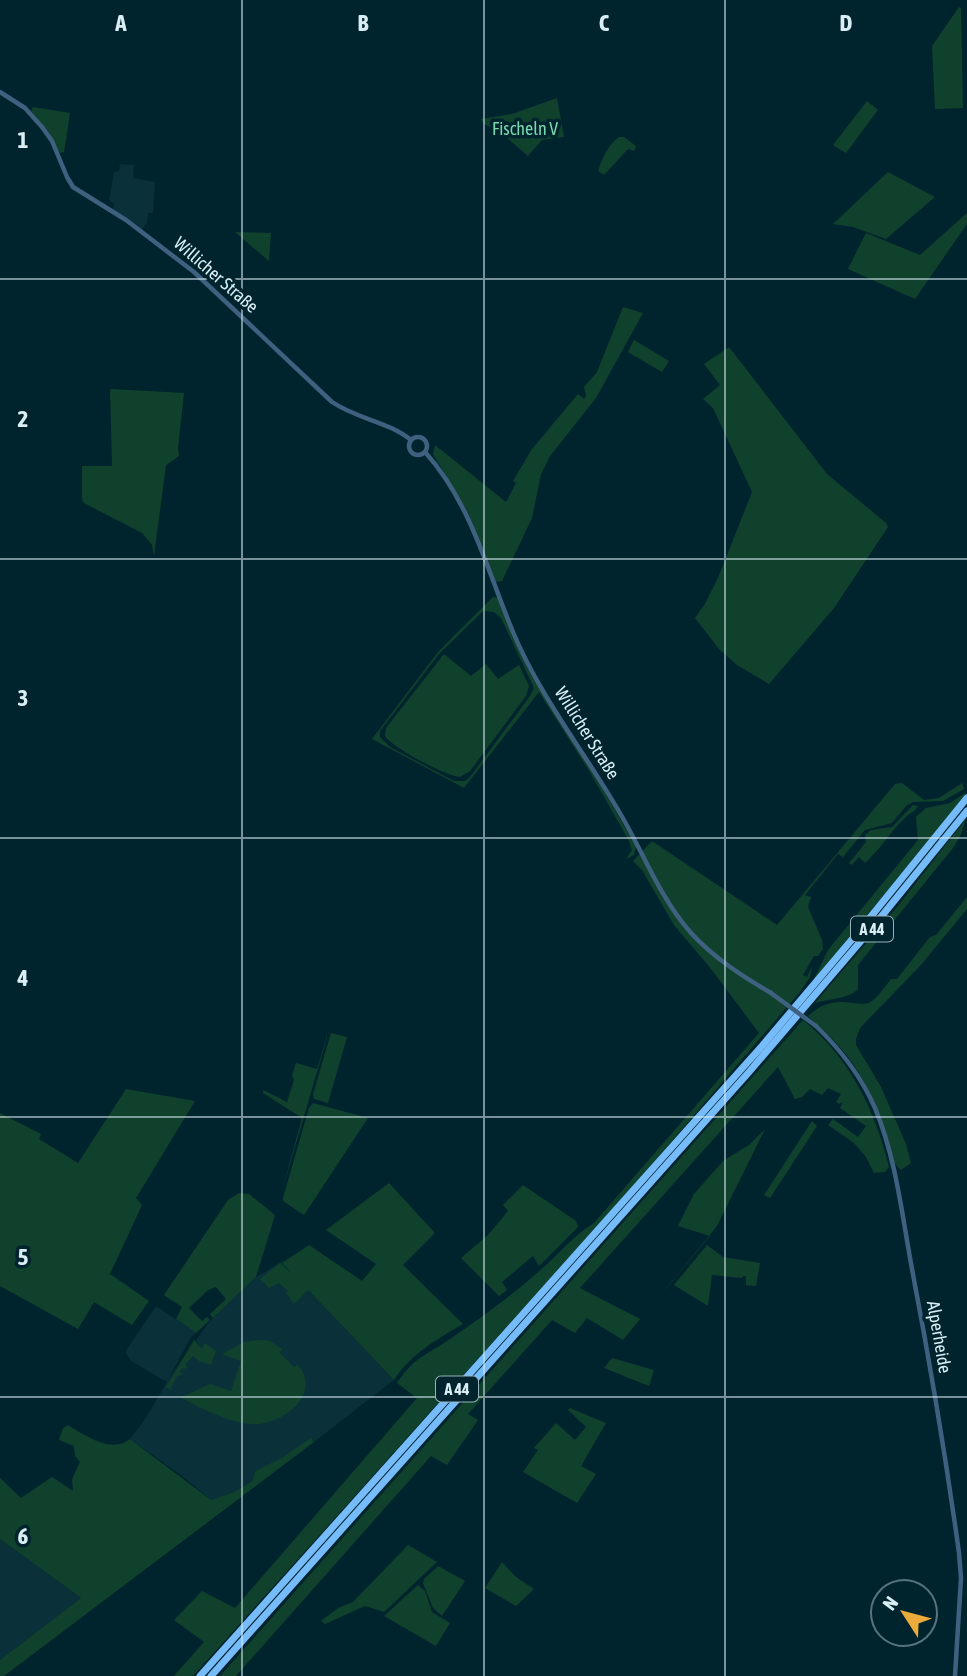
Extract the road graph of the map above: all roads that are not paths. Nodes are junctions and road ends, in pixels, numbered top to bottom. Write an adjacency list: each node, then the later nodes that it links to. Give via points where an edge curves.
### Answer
1 (0, 92): 2 (street, Willicher Straße, via 25,108 47,134 73,187 194,272 332,402)
2 (411, 440): 3 (street, via 411,452); 3 (street, via 425,439)
3 (425, 452): 6 (street, Willicher Straße, bridge, via 467,514 529,666 622,816 666,901 710,952)
4 (967, 799): 7 (highway, A 44, via 730,1083)
5 (967, 811): 8 (highway, A 44, via 741,1081)
6 (816, 1026): 9 (street, Alperheide, via 845,1056 865,1088 896,1181 959,1553)
7 (200, 1676)
8 (211, 1676)
9 (955, 1676)

